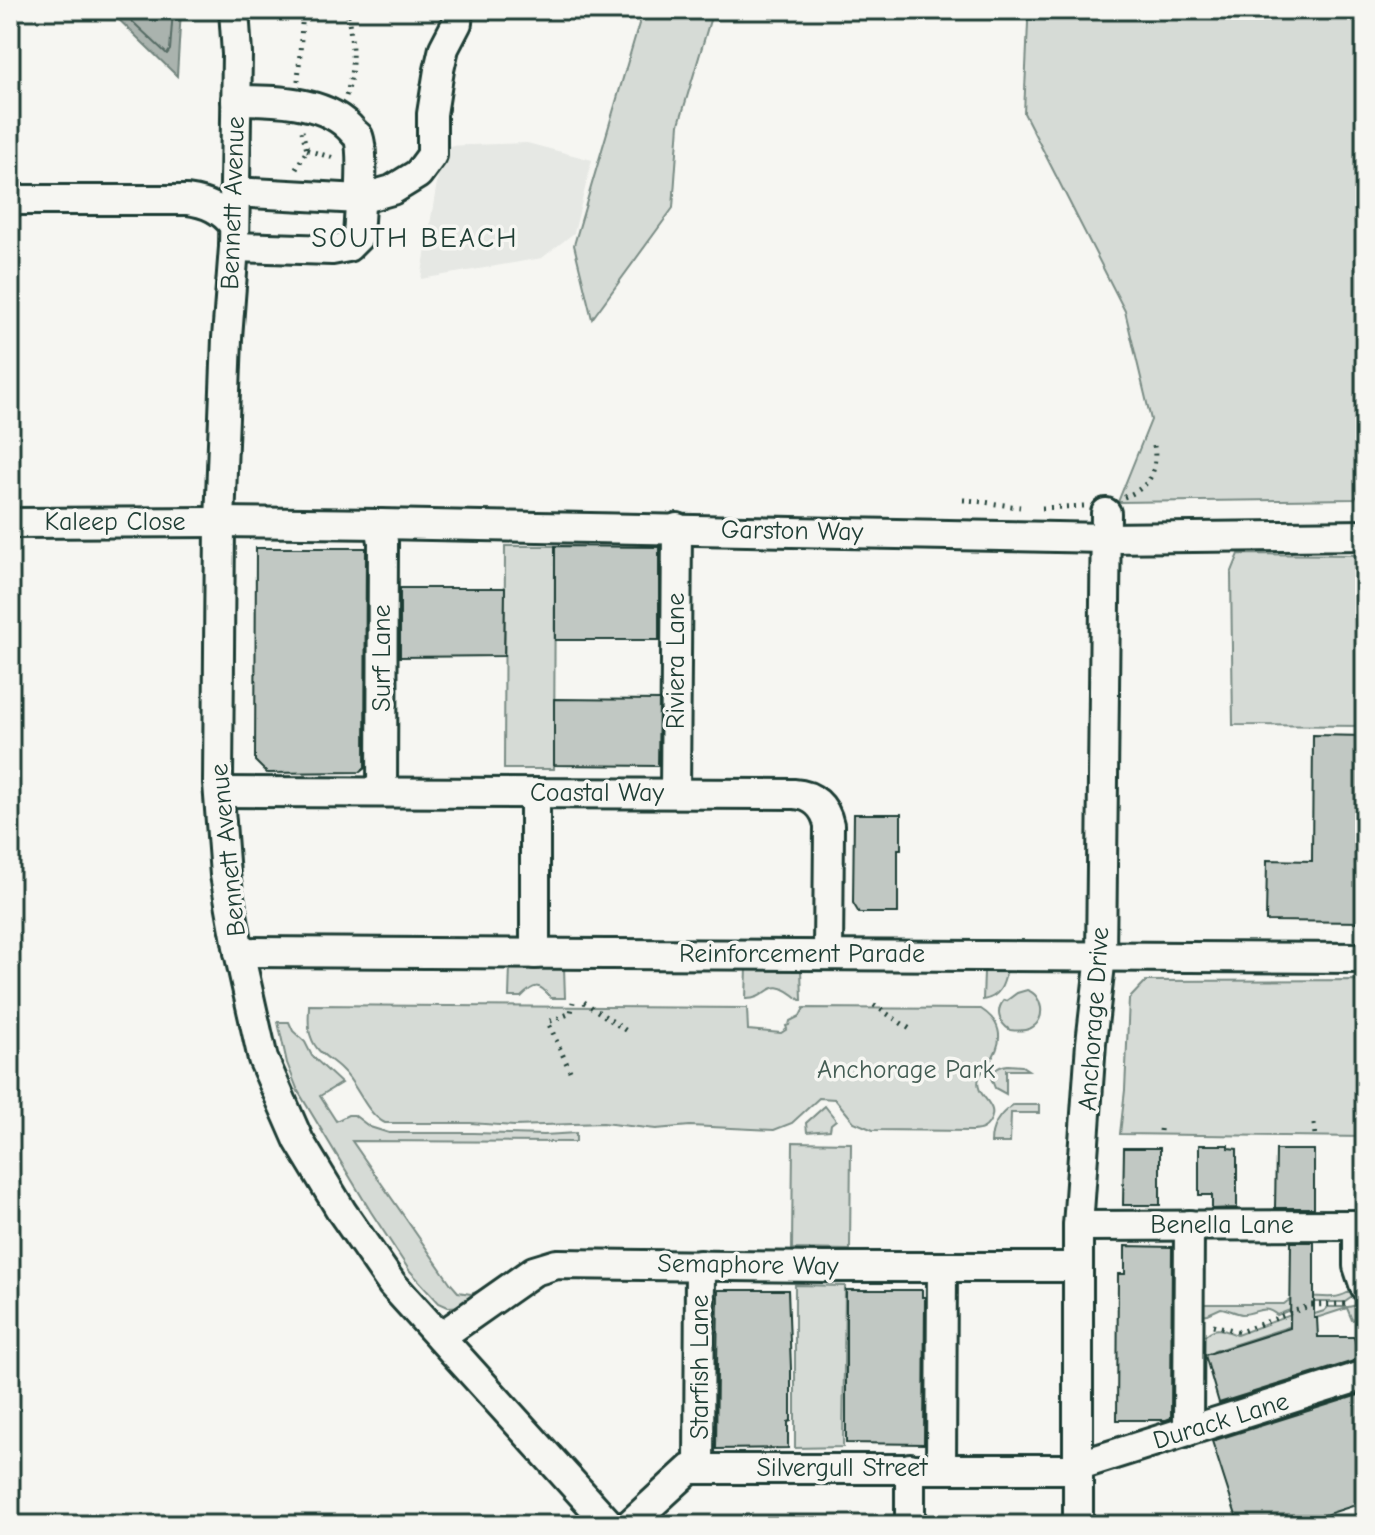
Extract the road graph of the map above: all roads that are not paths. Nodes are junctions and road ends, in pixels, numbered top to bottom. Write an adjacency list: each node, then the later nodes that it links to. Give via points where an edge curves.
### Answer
1 (234, 10): 4 (street, Bennett Avenue)
2 (244, 10): 4 (street, Bennett Avenue)
3 (458, 10): 7 (street, via 439,70 432,155 418,174 392,190)
4 (237, 54): 5 (street, Bennett Avenue)
5 (236, 100): 6 (street, Bennett Avenue); 7 (street, via 297,104 341,118 358,136)
6 (234, 192): 7 (street); 9 (street, Bennett Avenue)
7 (360, 199): 9 (street, via 358,237 348,247 332,250)
8 (10, 200): 9 (street, via 187,200 223,212)
9 (234, 236): 11 (street, Bennett Avenue)
10 (1103, 514): 14 (street, Garston Way); 15 (street, Garston Way); 23 (street, Anchorage Drive)
11 (220, 522): 12 (street, Kaleep Close); 13 (street, Garston Way); 17 (street, Bennett Avenue)
12 (10, 523)
13 (380, 524): 14 (street, Garston Way); 16 (street, Surf Lane)
14 (677, 528): 19 (street, Riviera Lane)
15 (1365, 535)
16 (382, 791): 17 (street, Coastal Way); 18 (street, Coastal Way)
17 (219, 792): 20 (street, Bennett Avenue, via 225,875)
18 (535, 793): 19 (street, Coastal Way); 21 (street)
19 (675, 793): 22 (street, Coastal Way, via 800,794 821,807 829,825)
20 (239, 952): 21 (street, Reinforcement Parade); 32 (street, Bennett Avenue, via 263,1059 299,1141 392,1284)
21 (535, 954): 22 (street, Reinforcement Parade)
22 (828, 955): 23 (street, Reinforcement Parade)
23 (1101, 956): 24 (street, Reinforcement Parade); 27 (street, Anchorage Drive)
24 (1365, 958)
25 (1189, 1225): 26 (street, Benella Lane); 27 (street, Benella Lane); 34 (street)
26 (1362, 1225): 31 (street)
27 (1078, 1226): 30 (street, Anchorage Drive)
28 (700, 1265): 29 (street, Semaphore Way); 32 (street, Semaphore Way, via 549,1265); 35 (street, Starfish Lane)
29 (942, 1267): 30 (street, Semaphore Way); 37 (street)
30 (1078, 1267): 38 (street, Anchorage Drive)
31 (1360, 1295)
32 (440, 1337): 39 (street, Bennett Avenue)
33 (1365, 1375): 34 (street, Durack Lane)
34 (1188, 1431): 38 (street, Durack Lane)
35 (699, 1468): 36 (street, Silvergull Street); 40 (street, via 684,1473)
36 (910, 1468): 37 (street, Silvergull Street); 41 (street)
37 (941, 1468): 38 (street, Silvergull Street)
38 (1077, 1468): 42 (street, Anchorage Drive)
39 (610, 1525)
40 (629, 1525)
41 (910, 1525)
42 (1078, 1525)

